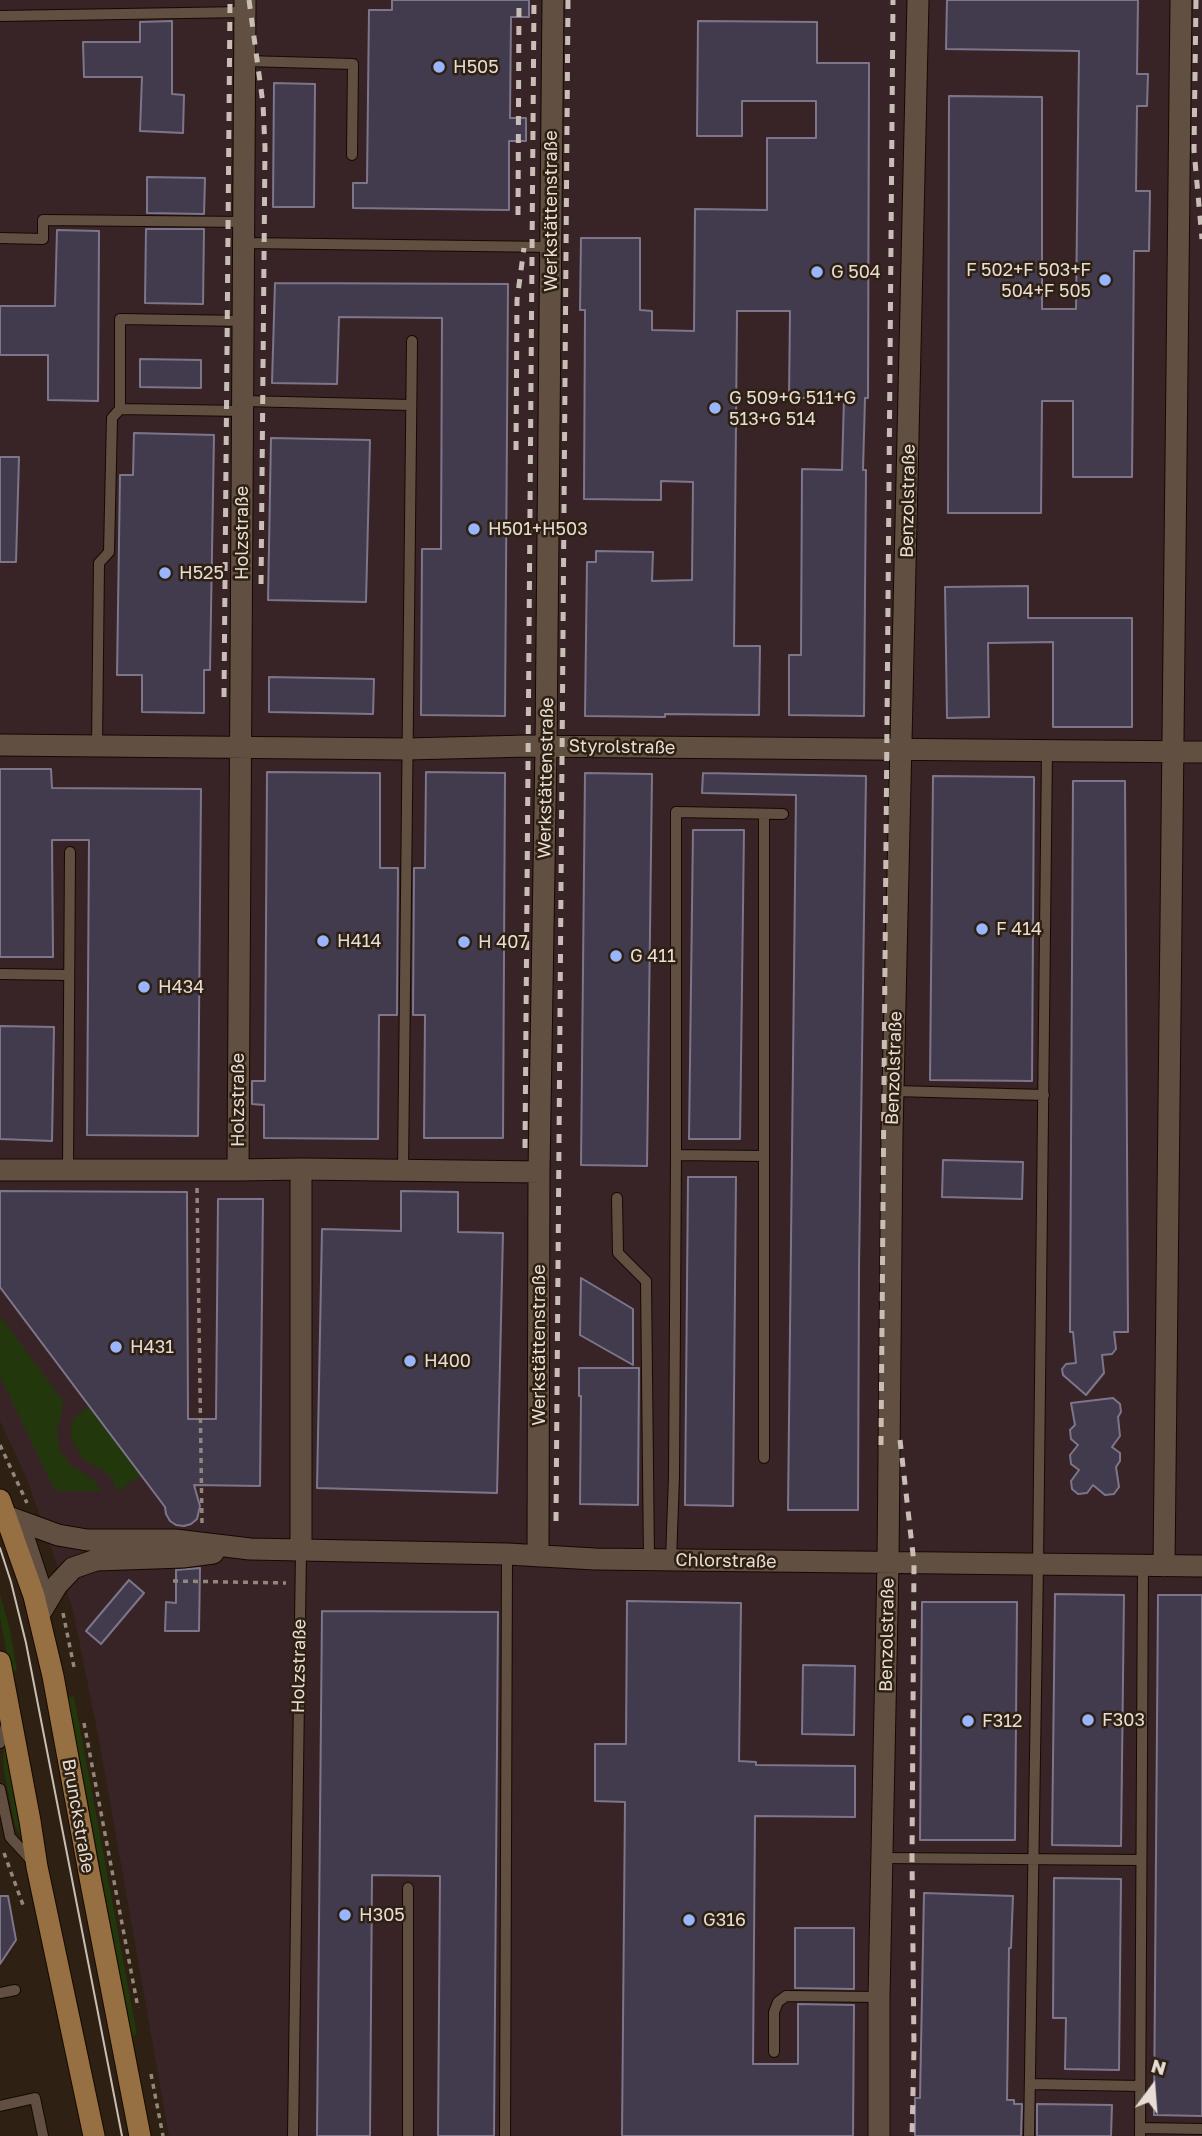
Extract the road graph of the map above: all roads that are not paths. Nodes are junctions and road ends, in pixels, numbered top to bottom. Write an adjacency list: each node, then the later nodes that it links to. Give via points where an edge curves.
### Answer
1 (552, 0): 10 (street, Werkstättenstraße)
2 (918, 0): 21 (street, Benzolstraße)
3 (1181, 0): 23 (street)
4 (245, 6): 5 (lane); 6 (street, Holzstraße)
5 (0, 16)
6 (245, 61): 7 (lane, via 354,64); 8 (street, Holzstraße)
7 (352, 155)
8 (244, 232): 9 (lane, via 43,220 43,239); 10 (lane); 11 (street, Holzstraße)
9 (0, 238)
10 (551, 247): 18 (street, Werkstättenstraße)
11 (244, 321): 14 (street, Holzstraße); 15 (lane, via 121,319)
12 (412, 341): 13 (lane)
13 (411, 405): 14 (lane); 20 (lane)
14 (243, 406): 15 (lane); 19 (street, Holzstraße)
15 (120, 409): 17 (lane, via 112,418 109,552 99,563)
16 (0, 745): 17 (street, Styrolstraße)
17 (97, 745): 19 (street, Styrolstraße)
18 (546, 746): 20 (street, Styrolstraße); 21 (street, Styrolstraße); 39 (street, Werkstättenstraße)
19 (241, 748): 20 (street, Styrolstraße); 37 (street, Holzstraße)
20 (407, 749): 38 (lane)
21 (902, 750): 22 (street, Styrolstraße); 30 (street, Benzolstraße)
22 (1047, 751): 23 (street, Styrolstraße); 31 (lane)
23 (1173, 751): 24 (street, Styrolstraße); 51 (street)
24 (1202, 752)
25 (764, 814): 26 (lane); 32 (lane, via 676,812); 33 (lane)
26 (783, 814)
27 (70, 852): 29 (lane)
28 (0, 974): 29 (lane)
29 (69, 975): 34 (lane)
30 (894, 1091): 31 (lane); 49 (street, Benzolstraße)
31 (1044, 1095): 50 (lane)
32 (676, 1155): 33 (lane); 48 (lane)
33 (764, 1156): 41 (lane)
34 (68, 1169): 36 (street); 37 (street)
35 (300, 1169): 37 (street, Holzstraße); 38 (street); 44 (street, Holzstraße)
36 (0, 1170)
37 (238, 1170)
38 (403, 1170): 39 (street)
39 (539, 1172): 46 (street, Werkstättenstraße)
40 (617, 1198): 47 (lane, via 618,1253 646,1281)
41 (764, 1458)
42 (3, 1508): 43 (street, via 58,1535); 53 (main road, Brunckstraße)
43 (183, 1549): 44 (street, Chlorstraße); 53 (street, via 96,1560 74,1568)
44 (301, 1550): 45 (street, Chlorstraße); 75 (lane, Holzstraße)
45 (507, 1554): 46 (street, Chlorstraße); 77 (lane)
46 (538, 1556): 47 (street, Chlorstraße)
47 (649, 1560): 48 (street, Chlorstraße)
48 (671, 1560): 49 (street, Chlorstraße)
49 (888, 1563): 50 (street, Chlorstraße); 58 (street, Benzolstraße)
50 (1038, 1565): 51 (street, Chlorstraße); 59 (lane)
51 (1153, 1566): 52 (street, Chlorstraße); 60 (lane)
52 (1202, 1566)
53 (37, 1606): 74 (main road, Brunckstraße)
54 (0, 1662): 55 (main road)
55 (10, 1714): 56 (lane); 61 (main road)
56 (0, 1743)
57 (0, 1789): 61 (lane, via 10,1836)
58 (882, 1857): 59 (lane); 65 (street, Benzolstraße)
59 (1034, 1859): 60 (lane); 67 (lane)
60 (1141, 1860): 68 (lane)
61 (37, 1867): 73 (main road)
62 (408, 1888): 76 (lane)
63 (15, 1990): 64 (lane)
64 (0, 1993)
65 (879, 1997): 66 (lane, via 786,1996 774,2012); 78 (street, Benzolstraße)
66 (774, 2052)
67 (1030, 2084): 68 (lane); 79 (lane)
68 (1140, 2086): 71 (lane)
69 (0, 2106): 72 (lane, via 35,2098)
70 (1202, 2129): 71 (lane)
71 (1140, 2132)
72 (43, 2136)
73 (94, 2136)
74 (140, 2136)
75 (293, 2136)
76 (408, 2136)
77 (505, 2136)
78 (878, 2136)
79 (1029, 2136)

